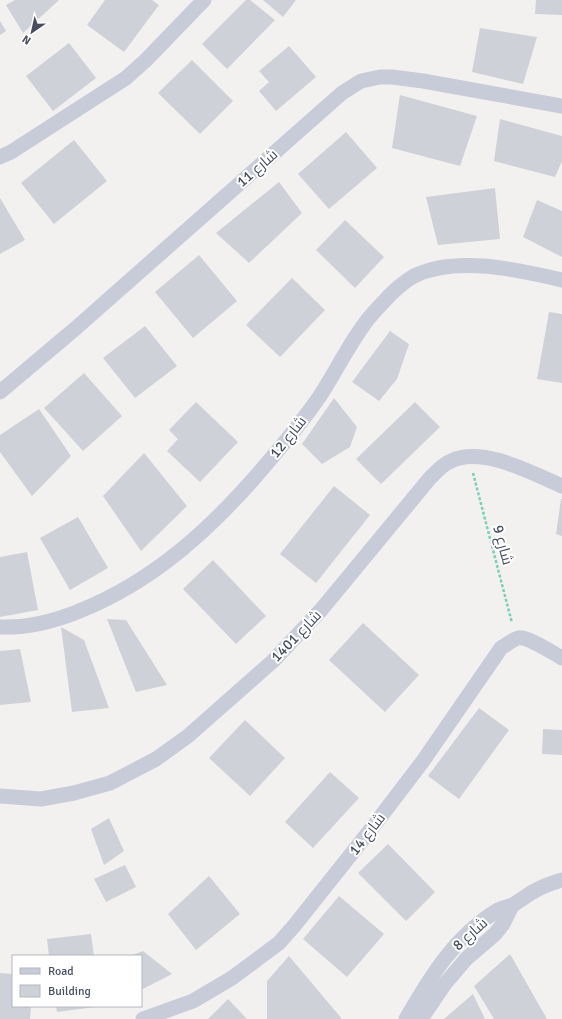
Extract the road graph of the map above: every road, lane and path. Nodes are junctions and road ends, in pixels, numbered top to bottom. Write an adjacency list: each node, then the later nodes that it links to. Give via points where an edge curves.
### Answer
1 (204, 0): 3 (street, via 126,78)
2 (562, 106): 5 (street, شارع 11, via 424,81 380,77 361,81 342,93)
3 (0, 158)
4 (562, 280): 8 (street, شارع 12, via 476,265 434,270 413,277 397,289 363,326 309,412 282,445 226,510 184,549 130,587 102,602 58,619 34,625)
5 (0, 392)
6 (468, 457): 7 (street, شارع 1401, via 480,456 506,463); 9 (path, شارع 9); 11 (street, شارع 1401, via 450,461 430,478 321,610 273,661 188,736 156,759 110,783 41,799)
7 (562, 486)
8 (0, 627)
9 (516, 639): 10 (street, via 525,639); 14 (street, شارع 14, via 501,648 419,767 279,943 232,978 193,1001)
10 (562, 658)
11 (0, 796)
12 (562, 880): 13 (street, شارع 8, via 532,892)
13 (512, 906): 15 (street, شارع 8, via 500,909 489,916 452,949 436,969); 16 (street, via 503,924 466,959 444,985)
14 (143, 1019)
15 (406, 1019)
16 (422, 1019)

